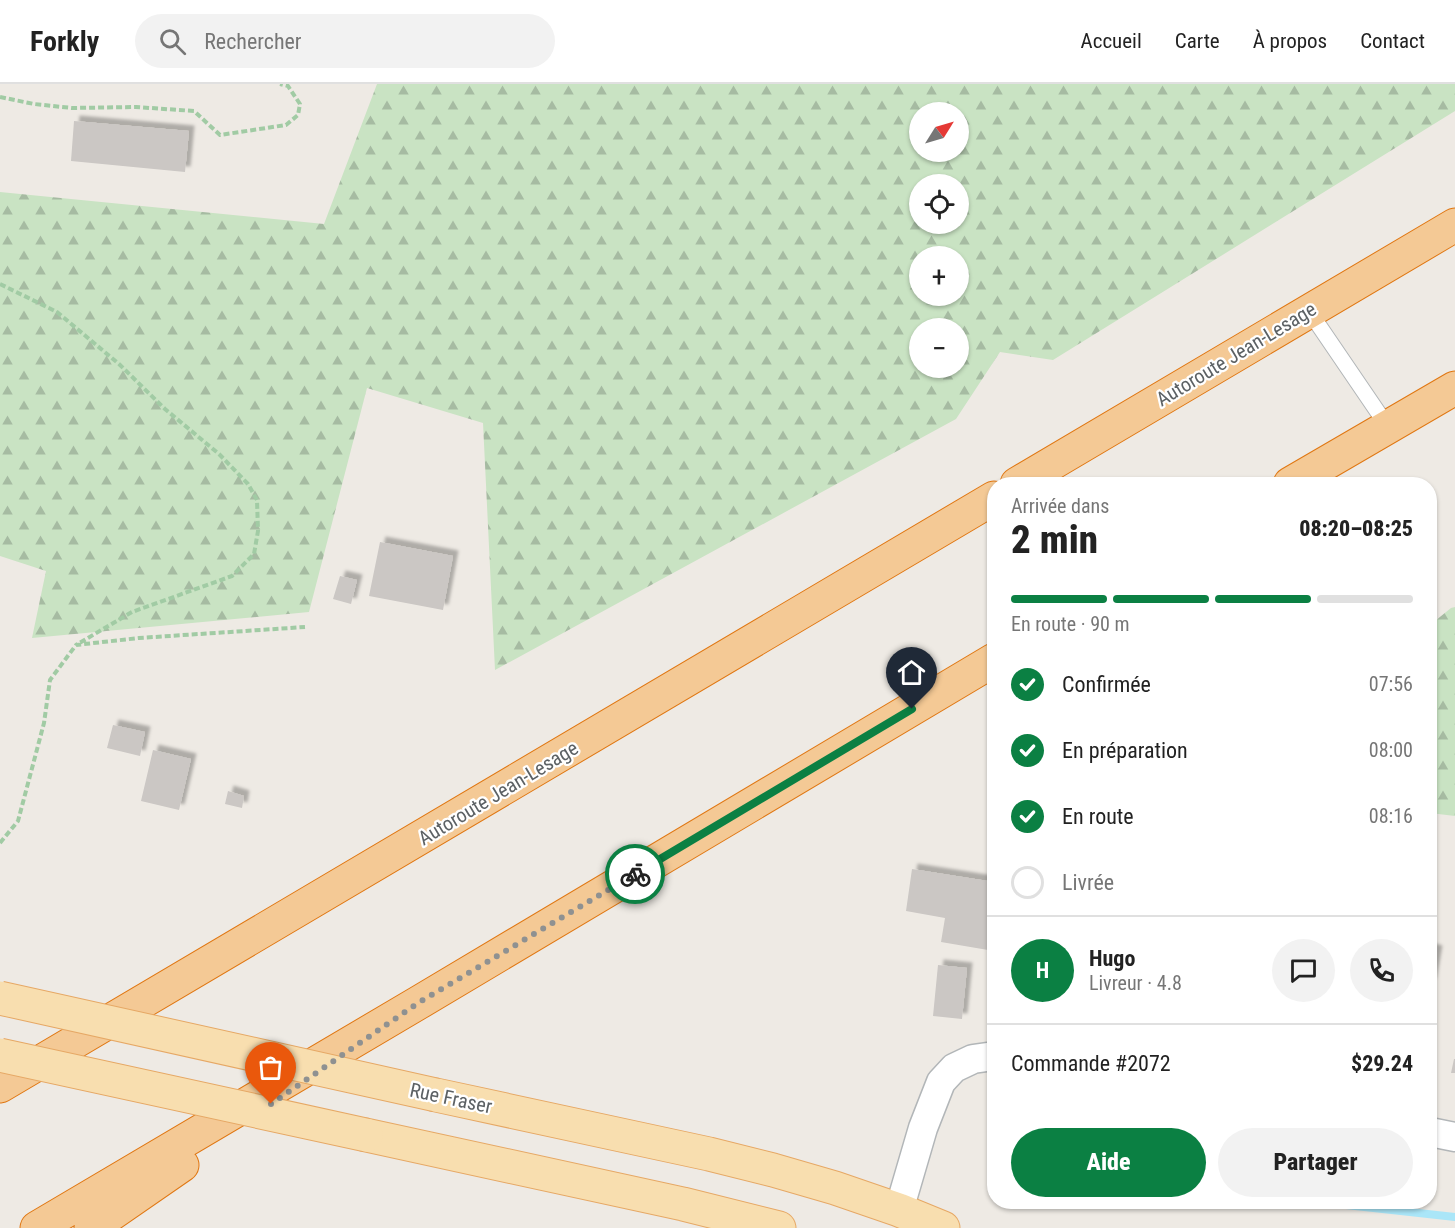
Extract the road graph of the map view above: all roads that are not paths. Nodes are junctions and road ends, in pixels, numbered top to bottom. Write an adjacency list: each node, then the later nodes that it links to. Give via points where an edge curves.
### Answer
1 (1455, 225): 2 (highway, Autoroute Jean-Lesage)
2 (1309, 311): 4 (lane); 5 (highway, Autoroute Jean-Lesage)
3 (1455, 387): 4 (highway)
4 (1388, 427): 6 (highway)
5 (1029, 477)
6 (1302, 477)
7 (987, 502): 13 (highway, Autoroute Jean-Lesage)
8 (987, 664): 10 (highway)
9 (0, 998): 16 (main road, Rue Fraser, bridge, via 709,1154 836,1188)
10 (418, 1003): 17 (highway); 18 (highway)
11 (0, 1055): 19 (main road, bridge)
12 (987, 1057): 16 (street, via 954,1068 941,1082 923,1128)
13 (0, 1086)
14 (1437, 1133): 15 (street)
15 (1455, 1137)
16 (897, 1222): 20 (main road, Rue Fraser)
17 (37, 1228)
18 (91, 1228)
19 (779, 1228)
20 (943, 1228)

